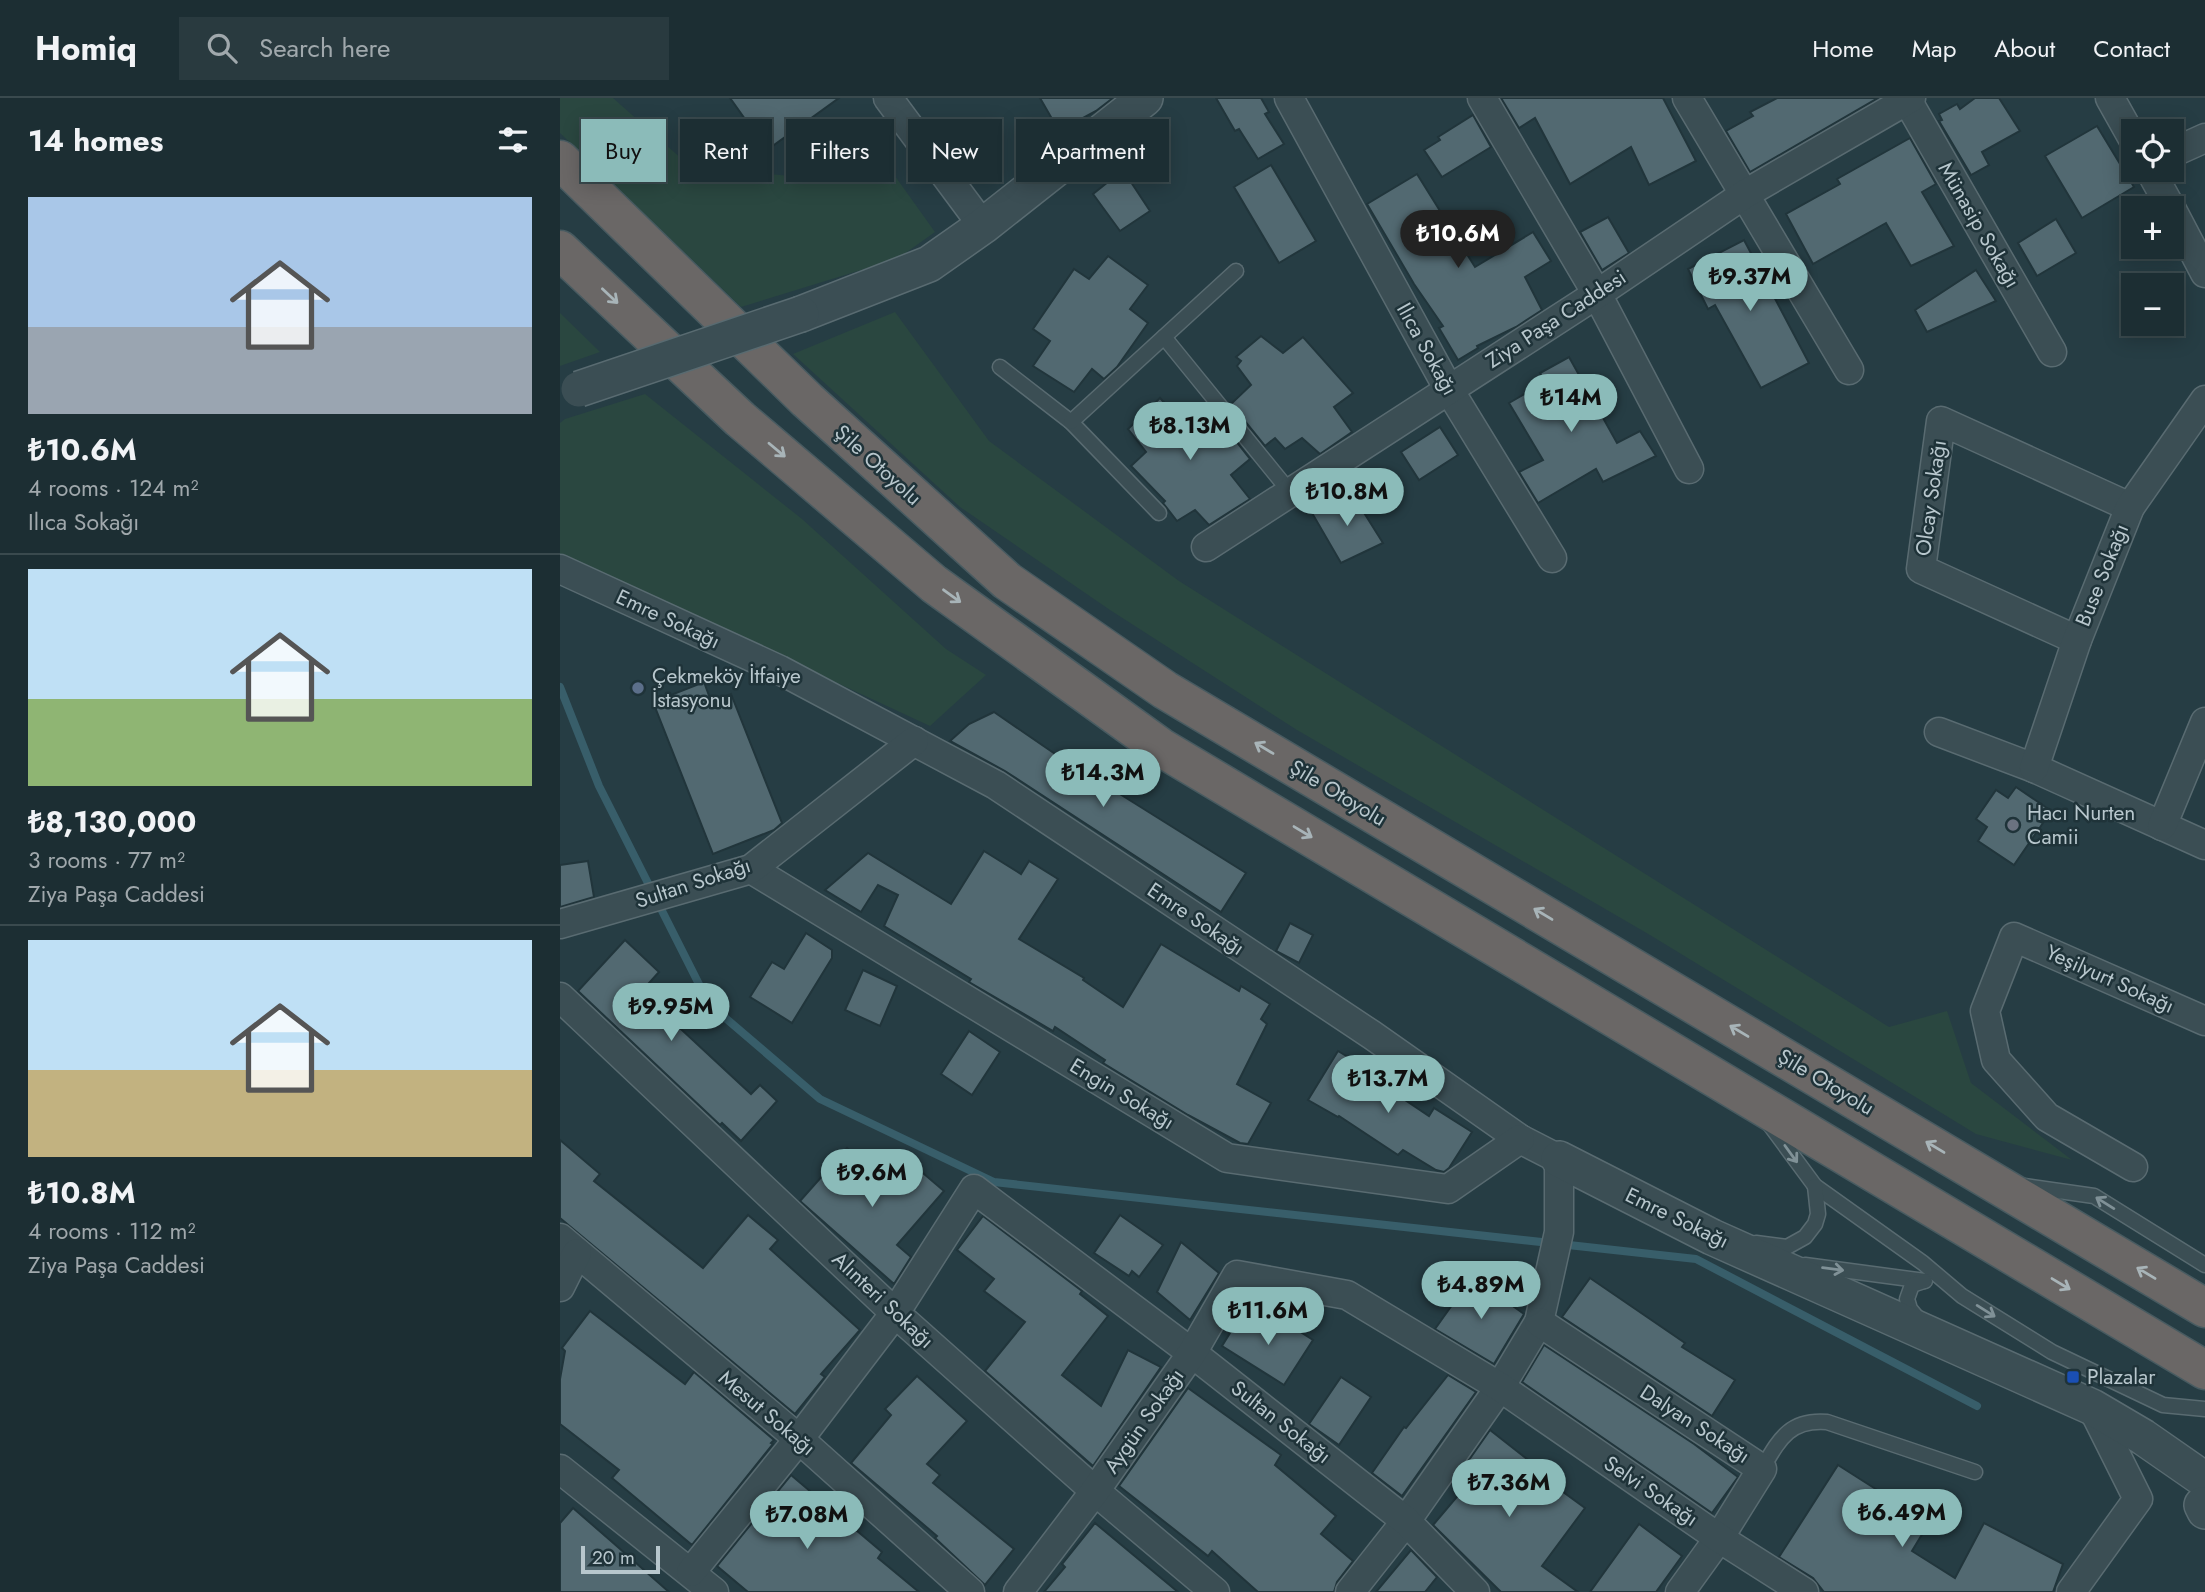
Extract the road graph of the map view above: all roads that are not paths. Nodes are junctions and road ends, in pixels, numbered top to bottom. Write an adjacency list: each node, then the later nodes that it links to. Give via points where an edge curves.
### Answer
1 (888, 98): 13 (street)
2 (1145, 98): 13 (street)
3 (1289, 98): 23 (street, Ilıca Sokağı)
4 (1482, 98): 18 (street)
5 (1687, 98): 12 (street)
6 (2110, 98): 8 (street)
7 (1908, 99): 12 (street, Ziya Paşa Caddesi); 20 (street, Münasip Sokağı)
8 (2122, 119)
9 (2205, 138): 10 (street)
10 (2184, 148)
11 (560, 160): 49 (highway, Şile Otoyolu, one-way to 11, via 1165,690 1007,581 807,400)
12 (1745, 194): 18 (street, Ziya Paşa Caddesi); 22 (street)
13 (983, 226): 24 (street, bridge, via 929,264 801,314)
14 (2184, 233): 17 (street)
15 (560, 250): 45 (highway, one-way to 45, via 740,419 924,575 1149,739)
16 (1236, 271): 19 (lane)
17 (2205, 273)
18 (1597, 293): 23 (street, Ziya Paşa Caddesi); 27 (street)
19 (1164, 337): 26 (lane); 28 (lane)
20 (2052, 352)
21 (1000, 367): 26 (lane)
22 (1849, 370)
23 (1448, 388): 28 (street, Ziya Paşa Caddesi); 32 (street, Ilıca Sokağı)
24 (569, 392)
25 (2205, 400): 29 (street, Buse Sokağı)
26 (1071, 422): 30 (lane)
27 (1689, 470)
28 (1290, 492): 31 (street, Ziya Paşa Caddesi)
29 (2130, 507): 34 (street, Buse Sokağı); 34 (street, Olcay Sokağı, via 1941,421 1922,569)
30 (1159, 513)
31 (1206, 547)
32 (1552, 558)
33 (560, 569): 37 (street, Emre Sokağı, via 780,670)
34 (2077, 640): 38 (street, Buse Sokağı)
35 (2205, 722): 39 (street)
36 (1939, 732): 38 (street)
37 (914, 741): 41 (street, Sultan Sokağı); 46 (street, Emre Sokağı, via 996,785 1373,1035)
38 (2034, 768): 39 (street)
39 (2162, 826): 40 (street)
40 (2205, 845)
41 (751, 869): 42 (street, Sultan Sokağı); 46 (street, Engin Sokağı, via 1227,1158 1448,1189)
42 (560, 924)
43 (560, 997): 59 (street, Alınteri Sokağı)
44 (2205, 1021): 48 (street, Yeşilyurt Sokağı, via 2014,937 1985,1011 1996,1060 2047,1117)
45 (1750, 1099): 50 (lane, one-way to 50); 63 (highway, one-way to 63)
46 (1520, 1139): 47 (street, Emre Sokağı)
47 (1559, 1159): 51 (street, Emre Sokağı); 60 (street, via 1559,1232)
48 (2133, 1167)
49 (1993, 1182): 54 (lane, one-way to 49, via 2094,1196); 58 (highway, Şile Otoyolu, one-way to 49)
50 (1815, 1186): 51 (lane, via 1815,1224 1805,1237 1787,1247); 57 (lane)
51 (1712, 1237): 53 (street, Emre Sokağı)
52 (569, 1245): 56 (street); 67 (street, Mesut Sokağı)
53 (1766, 1261): 55 (lane, one-way to 55); 61 (street, Emre Sokağı)
54 (2205, 1265)
55 (1925, 1280): 57 (lane); 61 (lane, via 1912,1284 1906,1299 1910,1309)
56 (560, 1287)
57 (1962, 1296): 66 (lane, one-way to 66, via 2052,1352 2164,1405)
58 (2205, 1308)
59 (895, 1313): 62 (street, Sultan Sokağı, via 974,1189); 67 (street); 71 (street, Alınteri Sokağı)
60 (1539, 1322): 64 (street); 69 (street, Dalyan Sokağı)
61 (1954, 1346): 65 (street, Emre Sokağı)
62 (1192, 1353): 64 (street, Aygün Sokağı, via 1237,1275 1348,1294); 71 (street, Aygün Sokağı); 73 (street, Sultan Sokağı)
63 (2205, 1370)
64 (1500, 1387): 73 (street); 74 (street, Selvi Sokağı)
65 (2092, 1406): 72 (street, via 2132,1454); 84 (street, via 2138,1499)
66 (2205, 1409)
67 (799, 1439): 75 (street); 77 (street, Mesut Sokağı)
68 (560, 1469): 75 (street)
69 (1762, 1469): 70 (lane, via 1782,1436 1816,1421); 74 (street, Dalyan Sokağı)
70 (1975, 1472)
71 (1096, 1491): 78 (street, Aygün Sokağı); 79 (street, Alınteri Sokağı)
72 (2204, 1501)
73 (1406, 1521): 80 (street); 81 (street, Sultan Sokağı)
74 (1719, 1538): 82 (street, Dalyan Sokağı); 83 (street, Selvi Sokağı)
75 (691, 1572): 76 (street)
76 (714, 1592)
77 (970, 1592)
78 (1018, 1592)
79 (1215, 1592)
80 (1350, 1592)
81 (1475, 1592)
82 (1680, 1592)
83 (1804, 1592)
84 (2071, 1592)

